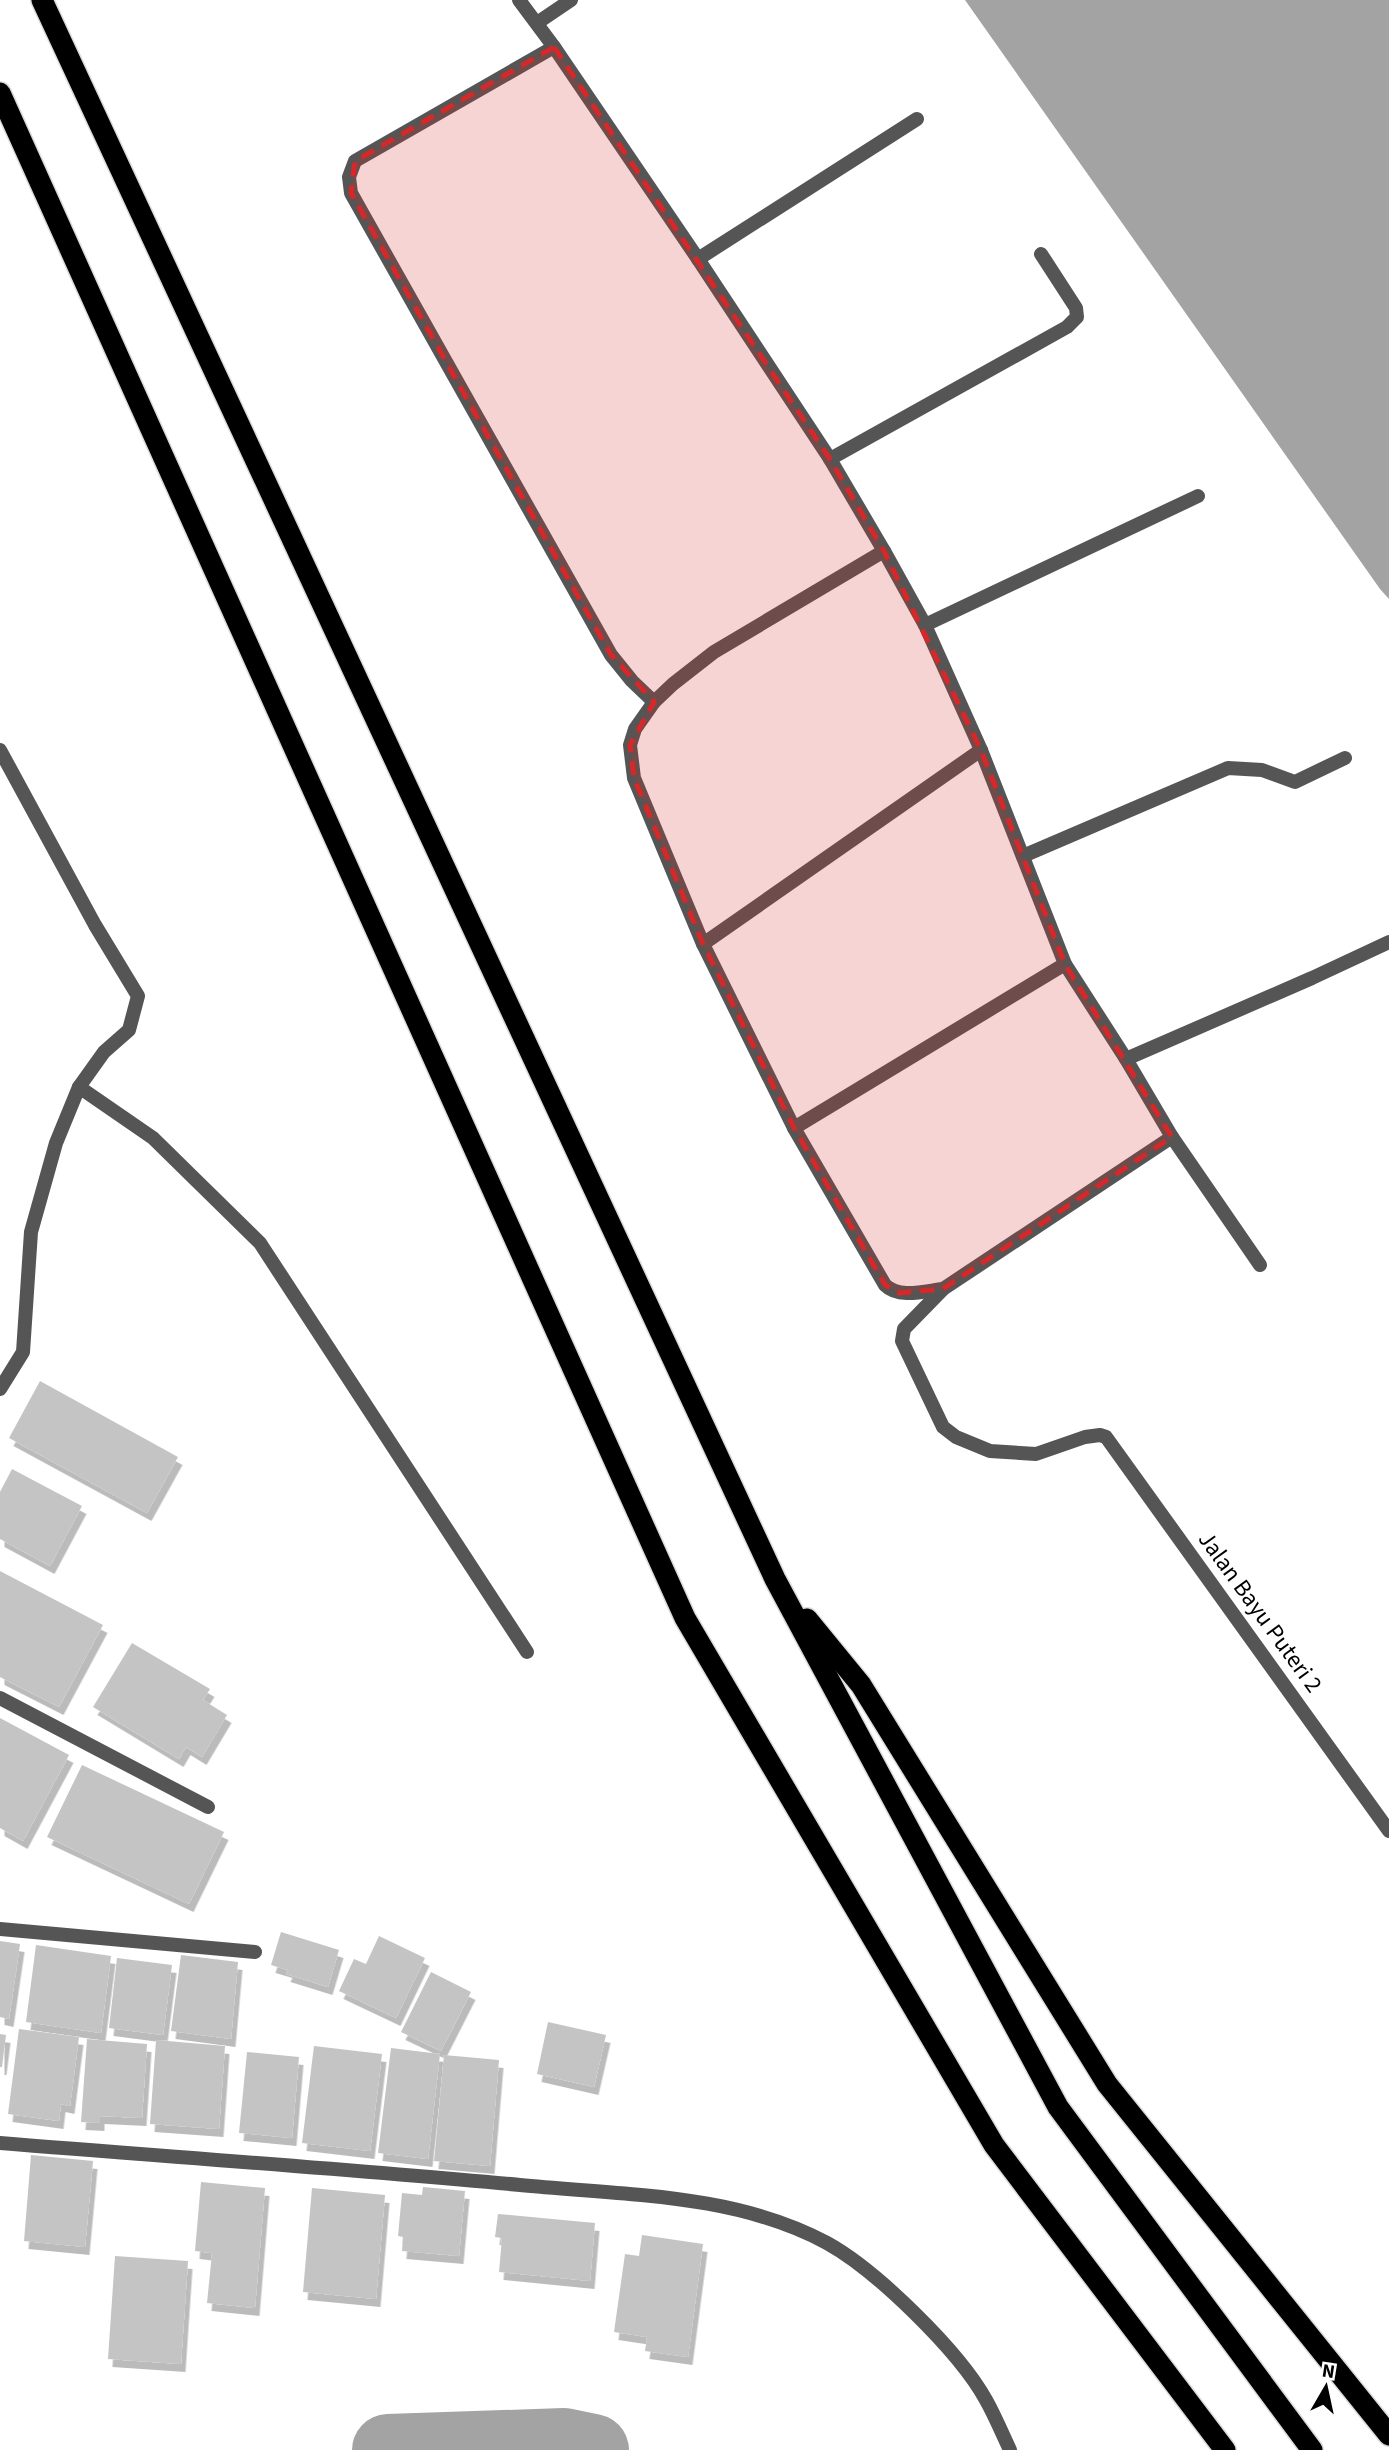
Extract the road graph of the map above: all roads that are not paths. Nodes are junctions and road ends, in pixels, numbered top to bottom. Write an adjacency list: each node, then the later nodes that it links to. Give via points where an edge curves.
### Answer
1 (42, 0): 29 (highway)
2 (519, 0): 4 (street)
3 (571, 0): 4 (street)
4 (537, 23): 5 (street)
5 (554, 47): 9 (street); 14 (street, via 355,160 349,177 351,193 611,655)
6 (0, 93): 39 (highway, via 685,1618 994,2146)
7 (918, 118): 9 (street)
8 (1041, 254): 10 (street, via 1076,308 1077,317 1067,327)
9 (698, 259): 10 (street)
10 (830, 459): 12 (street)
11 (1198, 496): 13 (street)
12 (884, 551): 13 (street); 14 (street, via 714,652)
13 (925, 625): 16 (street)
14 (654, 702): 20 (street, via 630,745 634,778)
15 (0, 750): 23 (street, via 138,996 129,1030 104,1052)
16 (981, 750): 18 (street); 20 (street)
17 (1345, 758): 18 (street, via 1295,782 1262,770 1228,768)
18 (1023, 856): 21 (street)
19 (1389, 942): 22 (street)
20 (703, 944): 24 (street)
21 (1065, 964): 22 (street); 24 (street)
22 (1126, 1059): 25 (street)
23 (79, 1087): 28 (street, via 56,1143 31,1232 23,1352); 30 (street, via 153,1138 260,1242)
24 (794, 1128): 27 (street, via 885,1285 899,1293)
25 (1172, 1137): 26 (street); 27 (street)
26 (1260, 1265)
27 (943, 1289): 33 (street, Jalan Bayu Puteri 2, via 902,1334 943,1427 967,1442 998,1452 1036,1454 1100,1435 1109,1441)
28 (0, 1389)
29 (775, 1579): 37 (highway, via 861,1685 1107,2084); 40 (highway, via 1058,2107)
30 (527, 1652)
31 (0, 1698): 32 (street)
32 (208, 1807)
33 (1389, 1831)
34 (0, 1929): 35 (street)
35 (255, 1952)
36 (0, 2143): 38 (street, via 678,2200 769,2218 828,2244 881,2282 948,2348 985,2398)
37 (1389, 2435)
38 (1010, 2450)
39 (1224, 2450)
40 (1312, 2450)

